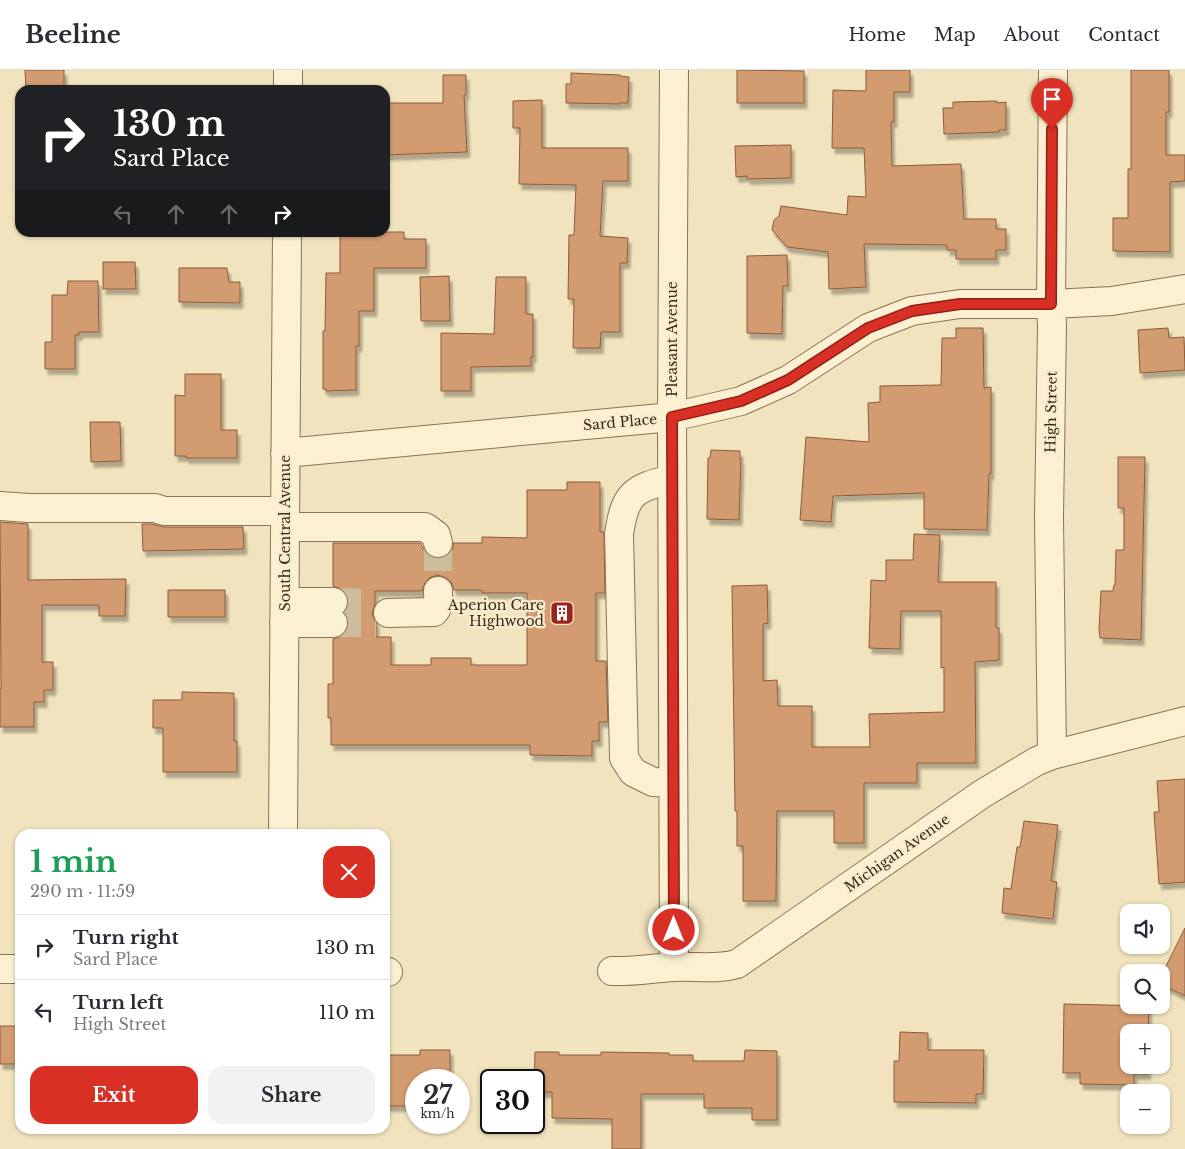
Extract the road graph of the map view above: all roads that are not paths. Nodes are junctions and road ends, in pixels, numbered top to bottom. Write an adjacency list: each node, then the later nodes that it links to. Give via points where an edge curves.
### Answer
1 (288, 70): 4 (street)
2 (674, 70): 8 (street, Pleasant Avenue)
3 (1053, 70): 7 (street, High Street)
4 (288, 85)
5 (287, 237): 9 (street, South Central Avenue)
6 (1185, 289): 7 (street, Sard Place, via 1112,300)
7 (1051, 304): 8 (street, Sard Place, via 960,304 912,311 868,328 788,380 741,401); 19 (street, High Street)
8 (672, 417): 9 (street, Sard Place); 10 (street, Pleasant Avenue)
9 (285, 453): 12 (street, South Central Avenue)
10 (672, 479): 20 (street, Pleasant Avenue); 20 (street, via 647,485 632,495 622,511 619,534 624,758 633,772 653,782)
11 (0, 506): 12 (street, via 155,508)
12 (285, 519): 13 (street, via 425,527 436,535); 15 (street, South Central Avenue)
13 (438, 543)
14 (438, 590): 17 (street, via 438,605 434,612)
15 (285, 613): 16 (street); 21 (street, South Central Avenue)
16 (333, 613)
17 (380, 613)
18 (1185, 722): 19 (street, Michigan Avenue)
19 (1052, 755): 22 (street, Michigan Avenue, via 982,794 737,964 723,968)
20 (673, 783): 22 (street, Pleasant Avenue)
21 (283, 829)
22 (674, 967): 25 (street, Michigan Avenue, via 638,972)
23 (0, 969): 24 (street)
24 (15, 969)
25 (612, 971)

